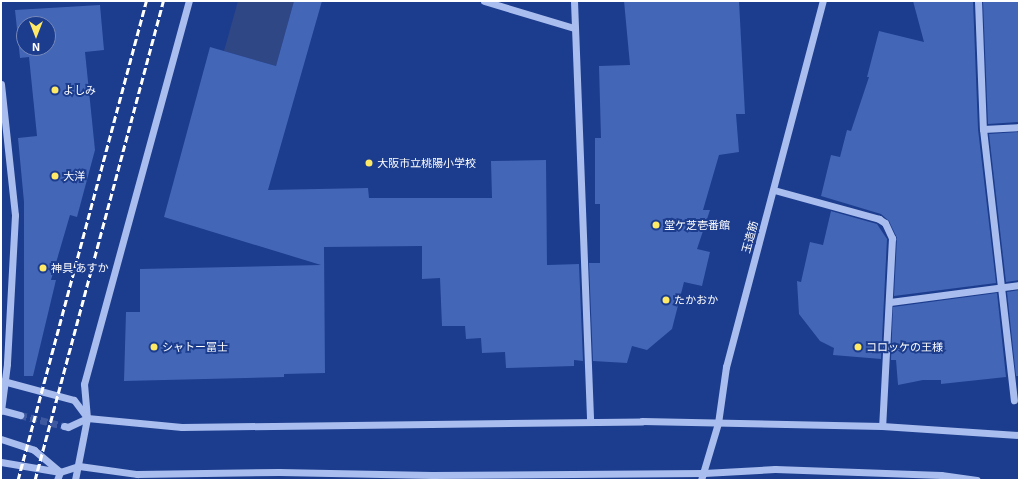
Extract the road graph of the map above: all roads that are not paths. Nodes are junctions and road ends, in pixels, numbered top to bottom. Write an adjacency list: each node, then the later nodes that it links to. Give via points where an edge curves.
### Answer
1 (189, 1): 18 (street, via 84,384)
2 (484, 1): 6 (street)
3 (574, 1): 6 (street)
4 (823, 1): 10 (street, 玉造筋)
5 (978, 1): 9 (street)
6 (574, 28): 19 (street)
7 (1, 84): 14 (street, via 15,214)
8 (1019, 127): 9 (street)
9 (983, 129): 12 (street)
10 (774, 190): 13 (street, via 879,219 885,223 892,238); 20 (street, 玉造筋, via 726,366)
11 (1019, 285): 12 (street)
12 (1002, 287): 13 (street); 15 (street)
13 (890, 302): 22 (street)
14 (3, 381): 16 (street); 18 (street, via 74,400)
15 (1014, 400)
16 (1, 411): 17 (street)
17 (20, 415)
18 (87, 418): 19 (street, via 182,427); 21 (street, via 68,427); 26 (street)
19 (590, 422): 20 (street)
20 (718, 423): 22 (street); 29 (street, 玉造筋)
21 (64, 426)
22 (882, 426): 23 (street)
23 (1019, 434)
24 (1, 439): 27 (street, via 34,450)
25 (1, 462): 27 (street)
26 (79, 466): 27 (street); 28 (street, via 137,474); 31 (street)
27 (60, 472): 30 (street)
28 (489, 476): 29 (street)
29 (702, 476): 32 (street, via 783,469 941,475)
30 (57, 480)
31 (75, 480)
32 (978, 480)

